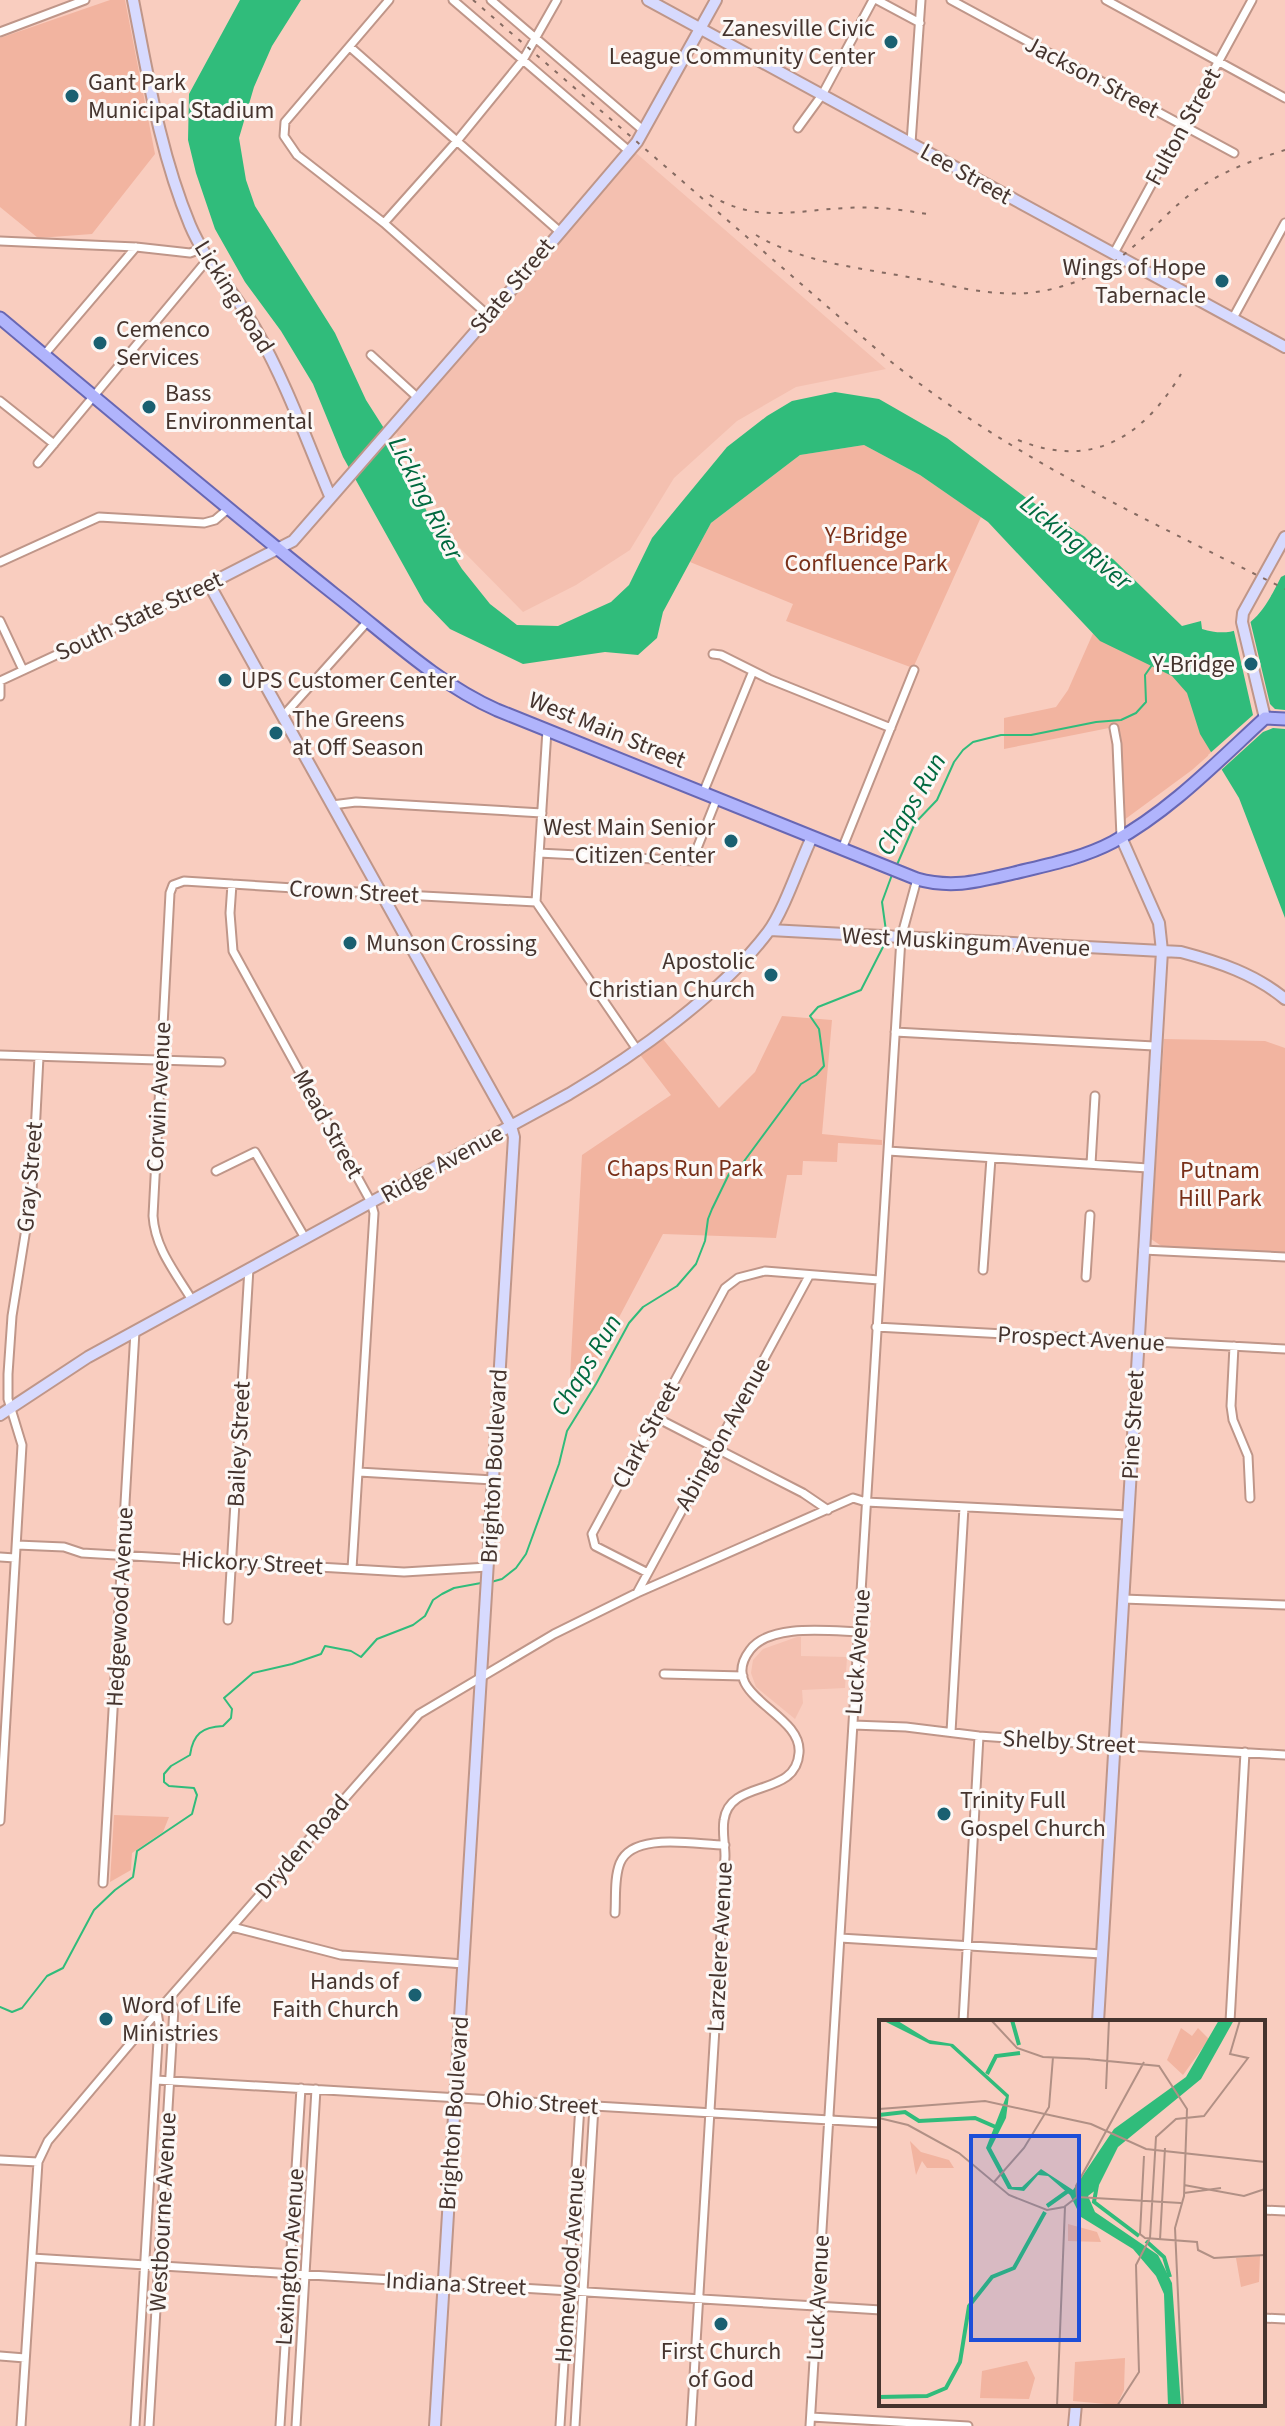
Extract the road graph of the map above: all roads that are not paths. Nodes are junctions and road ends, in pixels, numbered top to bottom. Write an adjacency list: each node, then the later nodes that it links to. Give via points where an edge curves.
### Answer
1 (85, 0): 16 (street)
2 (133, 0): 35 (street, Licking Road, via 163,148)
3 (389, 0): 18 (street)
4 (453, 0): 19 (street)
5 (491, 0): 17 (street)
6 (557, 0): 17 (street)
7 (648, 0): 15 (street, Lee Street)
8 (716, 0): 15 (street, State Street)
9 (875, 0): 14 (street); 21 (street)
10 (921, 0): 14 (street)
11 (951, 0): 23 (street, Jackson Street)
12 (1106, 0): 20 (street)
13 (1252, 0): 20 (street, Fulton Street)
14 (920, 23): 27 (street)
15 (701, 29): 21 (street, Lee Street); 25 (street, State Street)
16 (0, 32)
17 (536, 38): 19 (street); 25 (street)
18 (350, 47): 26 (street); 30 (street, via 285,122 284,136 297,155)
19 (523, 60): 26 (street); 28 (street)
20 (1218, 62): 22 (street); 23 (street, Fulton Street)
21 (822, 95): 24 (street); 27 (street, Lee Street)
22 (1285, 98)
23 (1184, 126): 29 (street, Jackson Street); 36 (street, Fulton Street)
24 (798, 128)
25 (644, 131): 28 (street, State Street)
26 (457, 141): 30 (street); 32 (street)
27 (911, 143): 36 (street, Lee Street)
28 (629, 151): 32 (street, State Street)
29 (1234, 153)
30 (384, 223): 38 (street)
31 (1285, 223): 40 (street)
32 (559, 231): 38 (street, State Street)
33 (0, 241): 34 (street)
34 (136, 247): 35 (street, via 190,253); 42 (street)
35 (201, 249): 37 (street, Licking Road)
36 (1114, 253): 40 (street, Lee Street)
37 (208, 259): 44 (street); 49 (street, Licking Road, via 254,325)
38 (489, 316): 45 (street, State Street)
39 (0, 318): 42 (main road, West Main Street)
40 (1233, 318): 41 (street, Lee Street)
41 (1285, 347)
42 (44, 355): 44 (main road, West Main Street)
43 (371, 355): 45 (street)
44 (94, 397): 47 (street); 50 (main road, West Main Street)
45 (417, 397): 49 (street, State Street)
46 (0, 401): 47 (street)
47 (54, 444): 48 (street)
48 (38, 463)
49 (333, 492): 52 (street, State Street, via 293,541)
50 (229, 508): 52 (main road, West Main Street); 53 (street, via 204,523 99,517)
51 (1285, 537): 64 (street, via 1250,597 1242,622)
52 (278, 549): 54 (street, South State Street); 56 (main road, West Main Street)
53 (0, 562)
54 (209, 584): 58 (street, South State Street); 63 (street, Brighton Boulevard)
55 (0, 621): 58 (street)
56 (368, 621): 63 (street); 68 (main road, West Main Street, via 461,693)
57 (713, 654): 60 (street)
58 (23, 670): 61 (street, South State Street)
59 (914, 670): 66 (street)
60 (753, 671): 66 (street); 69 (street)
61 (0, 681): 62 (street)
62 (0, 696)
63 (283, 716): 71 (street, Brighton Boulevard)
64 (1265, 718): 65 (main road); 74 (main road, West Main Street)
65 (1285, 719)
66 (891, 728): 75 (street)
67 (1114, 728): 74 (street)
68 (547, 730): 69 (main road, West Main Street); 72 (street)
69 (703, 793): 70 (main road, West Main Street)
70 (717, 798): 73 (main road, West Main Street); 76 (street, via 692,861)
71 (332, 805): 72 (street); 80 (street, Brighton Boulevard)
72 (542, 813): 76 (street)
73 (812, 837): 75 (main road, West Main Street); 82 (street, Ridge Avenue)
74 (1121, 837): 77 (main road, West Main Street, via 1062,861 978,882 948,885); 84 (street, Pine Street, via 1159,923)
75 (842, 849): 77 (main road, West Main Street)
76 (539, 853): 81 (street)
77 (917, 879): 83 (street, Luck Avenue)
78 (232, 884): 79 (street, Crown Street); 80 (street, Crown Street); 100 (street, Mead Street, via 233,951)
79 (173, 885): 91 (street, Corwin Avenue)
80 (382, 895): 81 (street, Crown Street); 94 (street, Brighton Boulevard)
81 (536, 902): 88 (street)
82 (770, 930): 83 (street, West Muskingum Avenue); 88 (street, Ridge Avenue, via 730,973)
83 (896, 938): 84 (street, West Muskingum Avenue); 86 (street, Luck Avenue)
84 (1162, 951): 85 (street, West Muskingum Avenue, via 1209,959 1245,973); 87 (street, Pine Street)
85 (1285, 999)
86 (895, 1032): 87 (street); 95 (street, Luck Avenue)
87 (1154, 1046): 98 (street, Pine Street)
88 (638, 1051): 94 (street, Ridge Avenue)
89 (0, 1055): 90 (street)
90 (39, 1057): 91 (street); 116 (street, Gray Street, via 32,1191 12,1316)
91 (160, 1062): 92 (street); 110 (street, Corwin Avenue, via 154,1234)
92 (221, 1062)
93 (1095, 1096): 97 (street)
94 (511, 1126): 100 (street, Ridge Avenue); 120 (street, Brighton Boulevard)
95 (888, 1151): 96 (street); 109 (street, Luck Avenue)
96 (991, 1158): 97 (street); 106 (street)
97 (1091, 1164): 98 (street)
98 (1148, 1168): 103 (street, Pine Street)
99 (216, 1171): 102 (street, via 255,1152)
100 (371, 1202): 102 (street, Ridge Avenue); 119 (street, Mead Street)
101 (1090, 1215): 108 (street)
102 (305, 1238): 105 (street, Ridge Avenue)
103 (1143, 1250): 104 (street); 113 (street, Pine Street)
104 (1285, 1257)
105 (249, 1268): 110 (street, Ridge Avenue); 130 (street, Bailey Street)
106 (983, 1270)
107 (809, 1276): 109 (street); 117 (street, Clark Street, via 765,1271 738,1278 721,1294); 118 (street, Abington Avenue)
108 (1086, 1277)
109 (879, 1280): 111 (street, Luck Avenue)
110 (192, 1300): 112 (street, Ridge Avenue)
111 (876, 1327): 113 (street, Prospect Avenue); 122 (street, Luck Avenue)
112 (135, 1331): 116 (street, Ridge Avenue); 127 (street, Hedgewood Avenue)
113 (1137, 1343): 114 (street, Prospect Avenue); 125 (street, Pine Street)
114 (1234, 1346): 115 (street, Prospect Avenue); 121 (street, via 1231,1406 1248,1456)
115 (1285, 1349)
116 (5, 1412): 126 (street, Gray Street, via 22,1445)
117 (655, 1417): 118 (street); 133 (street, Clark Street, via 592,1534 595,1546)
118 (716, 1448): 124 (street); 133 (street, Abington Avenue)
119 (359, 1472): 120 (street); 131 (street, Mead Street)
120 (493, 1480): 132 (street, Brighton Boulevard)
121 (1250, 1498)
122 (866, 1502): 123 (street, Dryden Road); 124 (street, Dryden Road, via 853,1498); 138 (street, Luck Avenue)
123 (964, 1507): 125 (street, Dryden Road); 143 (street)
124 (828, 1510): 134 (street, Dryden Road)
125 (1128, 1515): 135 (street, Pine Street)
126 (17, 1545): 127 (street, Hickory Street); 129 (street, Gray Street)
127 (122, 1555): 130 (street, Hickory Street); 150 (street, Hedgewood Avenue)
128 (0, 1557): 129 (street)
129 (15, 1558): 148 (street, Gray Street)
130 (232, 1562): 131 (street, Hickory Street); 137 (street, Bailey Street)
131 (352, 1569): 132 (street, Hickory Street)
132 (488, 1571): 140 (street, Brighton Boulevard)
133 (646, 1572): 134 (street, Abington Avenue)
134 (637, 1593): 140 (street, Dryden Road)
135 (1123, 1599): 136 (street); 145 (street, Pine Street)
136 (1285, 1605)
137 (228, 1620)
138 (860, 1632): 141 (street, via 797,1630 762,1640 748,1653); 142 (street, Luck Avenue)
139 (664, 1674): 141 (street)
140 (481, 1676): 152 (street, Dryden Road, via 419,1714); 156 (street, Brighton Boulevard)
141 (743, 1676): 149 (street, Larzelere Avenue, via 747,1689 791,1727 800,1749 787,1777 744,1794 727,1809)
142 (853, 1725): 143 (street, Shelby Street); 153 (street, Luck Avenue)
143 (951, 1732): 144 (street, Shelby Street)
144 (979, 1736): 145 (street, Shelby Street); 154 (street)
145 (1115, 1745): 146 (street, Shelby Street); 155 (street, Pine Street)
146 (1245, 1752): 147 (street, Shelby Street); 161 (street)
147 (1285, 1755)
148 (0, 1821)
149 (725, 1845): 151 (street, via 650,1842 630,1849 619,1864); 169 (street, Larzelere Avenue)
150 (103, 1883)
151 (615, 1913)
152 (232, 1927): 156 (street, via 341,1955); 157 (street, Dryden Road)
153 (840, 1938): 154 (street); 170 (street, Luck Avenue)
154 (968, 1946): 155 (street); 159 (street)
155 (1102, 1954): 160 (street, Pine Street)
156 (464, 1964): 166 (street, Brighton Boulevard)
157 (168, 2000): 158 (street, Dryden Road); 163 (street, Westbourne Avenue, via 174,2008)
158 (157, 2012): 162 (street, Westbourne Avenue); 173 (street, Dryden Road, via 48,2141)
159 (963, 2020)
160 (1098, 2020)
161 (1230, 2020)
162 (156, 2080): 163 (street, Ohio Street); 177 (street, Westbourne Avenue)
163 (171, 2081): 164 (street, Ohio Street); 178 (street, Westbourne Avenue)
164 (301, 2088): 165 (street, Ohio Street); 179 (street, Lexington Avenue)
165 (316, 2089): 166 (street, Ohio Street); 180 (street, Lexington Avenue)
166 (455, 2097): 167 (street, Ohio Street); 181 (street, Brighton Boulevard)
167 (580, 2105): 168 (street, Ohio Street); 182 (street, Homewood Avenue)
168 (594, 2106): 169 (street, Ohio Street); 183 (street, Homewood Avenue)
169 (710, 2113): 170 (street, Ohio Street); 184 (street, Larzelere Avenue)
170 (829, 2120): 171 (street, Ohio Street); 185 (street, Luck Avenue)
171 (879, 2123)
172 (0, 2160): 173 (street)
173 (38, 2162): 176 (street, Dryden Road)
174 (1265, 2210): 175 (street)
175 (1285, 2211)
176 (32, 2258): 177 (street, Indiana Street); 190 (street, Dryden Road)
177 (145, 2265): 178 (street, Indiana Street); 193 (street, Westbourne Avenue)
178 (160, 2266): 179 (street, Indiana Street); 194 (street, Westbourne Avenue)
179 (289, 2274): 180 (street, Indiana Street); 195 (street, Lexington Avenue)
180 (305, 2274): 181 (street, Indiana Street); 196 (street, Lexington Avenue)
181 (444, 2283): 182 (street, Indiana Street); 197 (street, Brighton Boulevard)
182 (569, 2290): 183 (street, Indiana Street); 198 (street, Homewood Avenue)
183 (582, 2291): 184 (street, Indiana Street); 199 (street, Homewood Avenue)
184 (699, 2298): 185 (street, Indiana Street); 200 (street, Larzelere Avenue)
185 (818, 2306): 186 (street, Indiana Street); 191 (street, Luck Avenue)
186 (879, 2310)
187 (1265, 2318): 188 (street)
188 (1285, 2319)
189 (0, 2356): 190 (street)
190 (25, 2358): 192 (street, Dryden Road)
191 (810, 2421): 201 (street)
192 (21, 2426)
193 (135, 2426)
194 (149, 2426)
195 (280, 2426)
196 (296, 2426)
197 (435, 2426)
198 (560, 2426)
199 (575, 2426)
200 (691, 2426)
201 (968, 2426)

